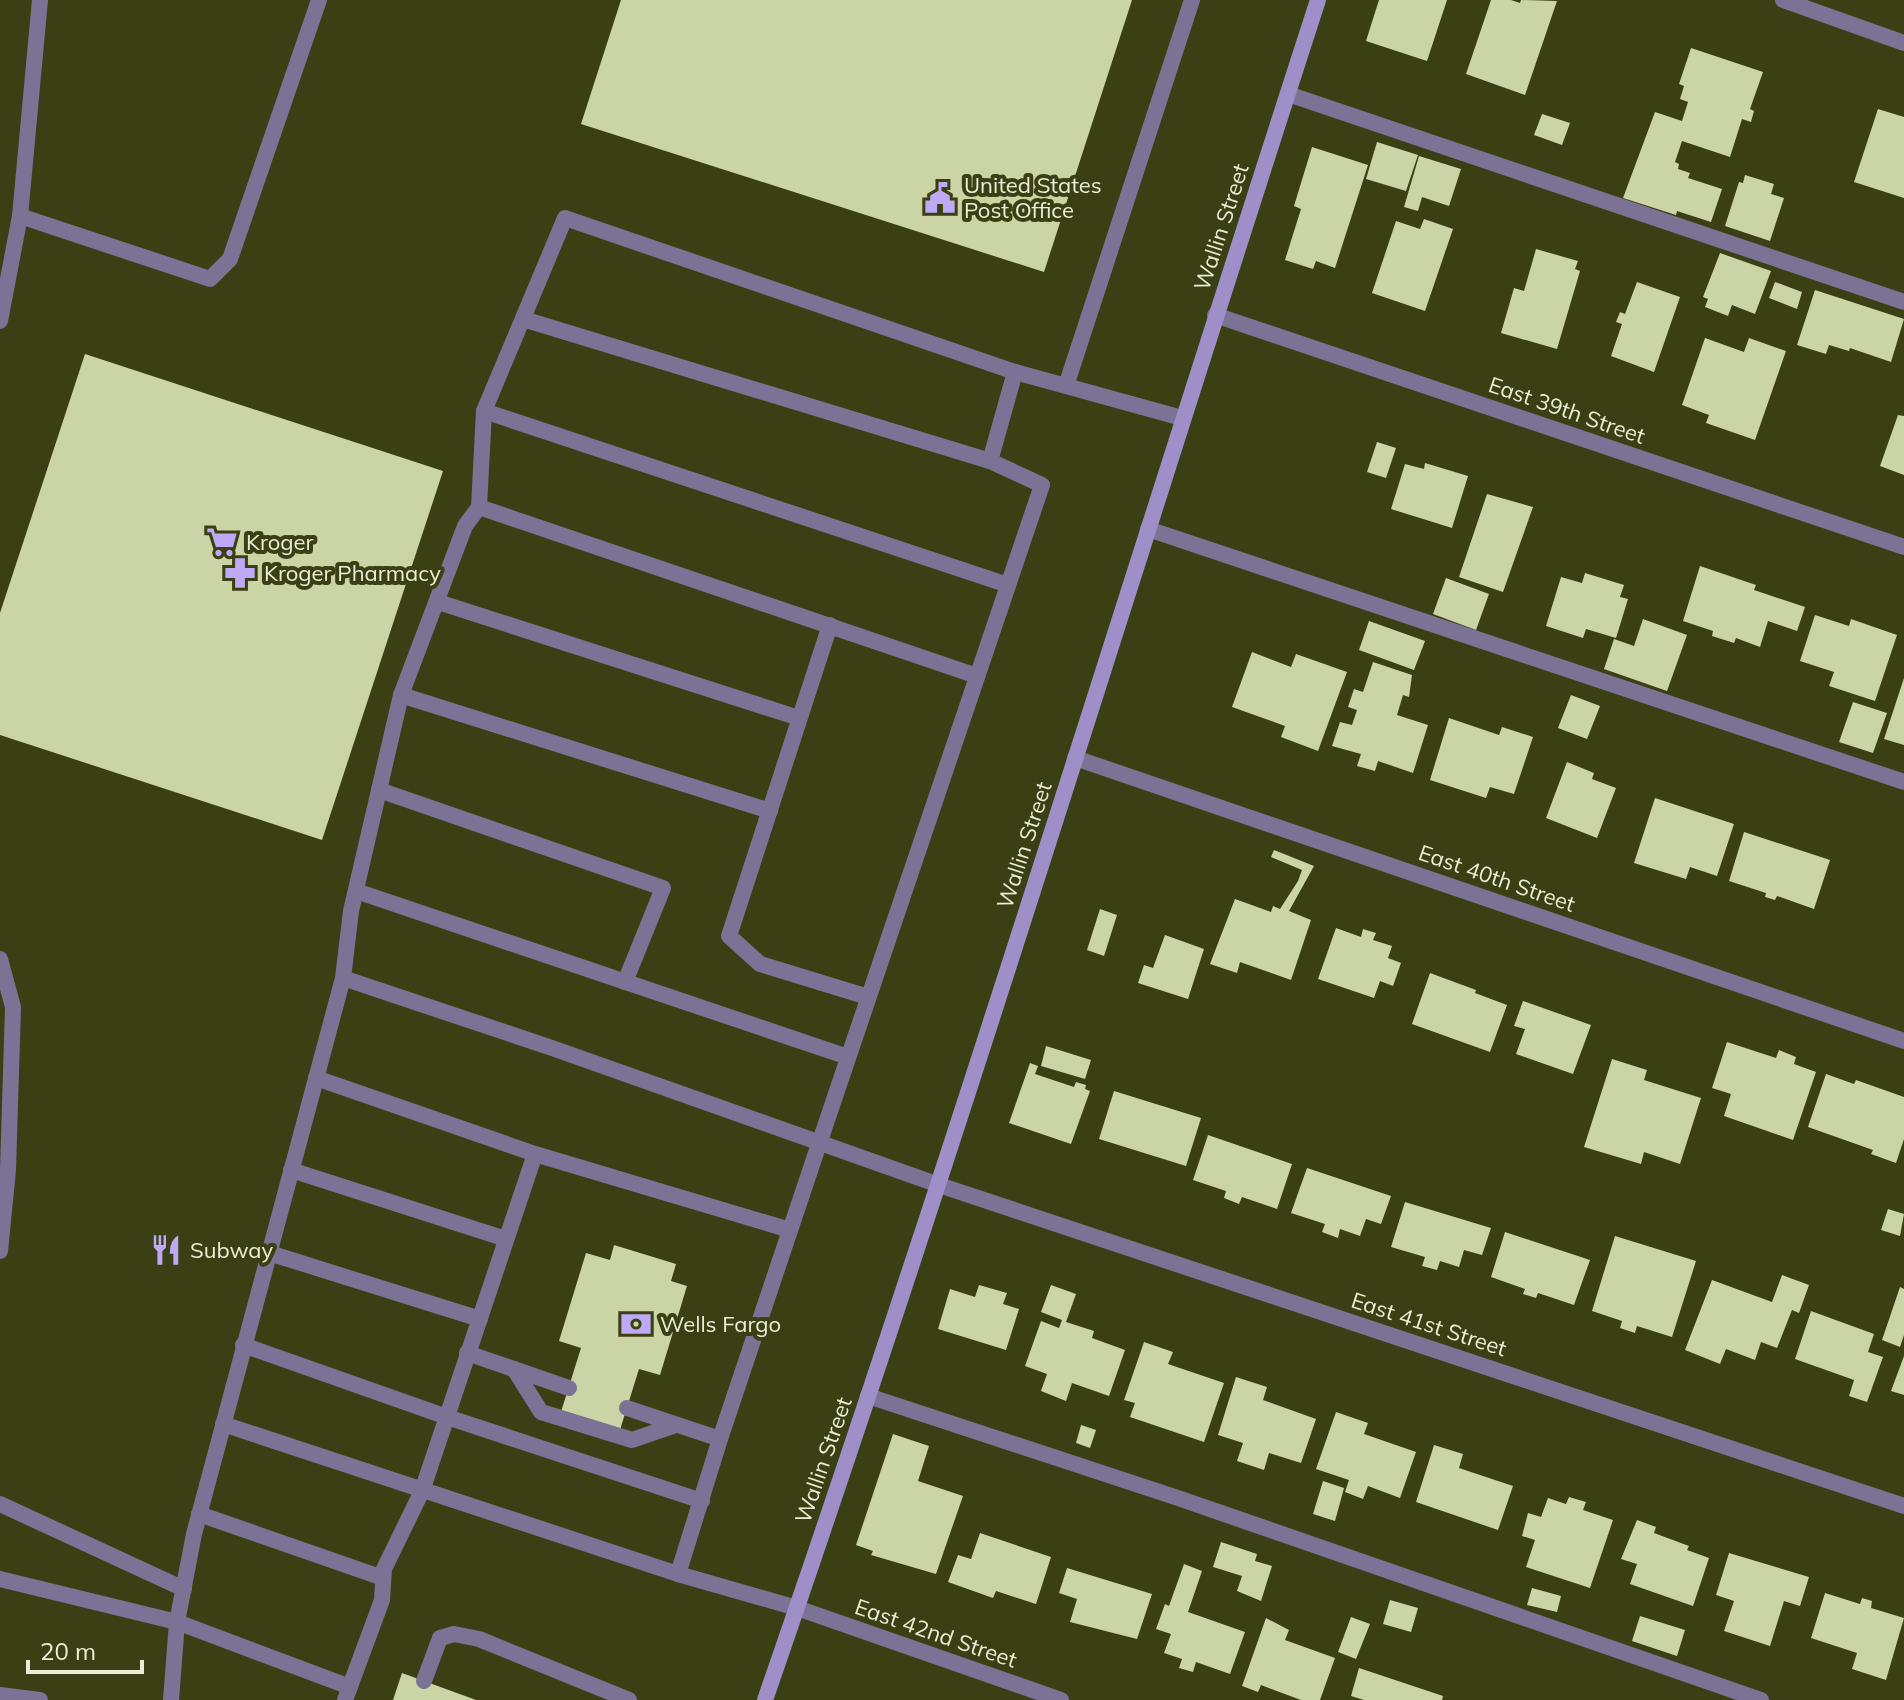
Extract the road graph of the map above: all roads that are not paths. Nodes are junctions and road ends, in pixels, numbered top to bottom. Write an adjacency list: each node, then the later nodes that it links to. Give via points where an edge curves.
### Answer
1 (40, 0): 8 (street)
2 (319, 0): 8 (street, via 230,259 210,279)
3 (1192, 0): 14 (street)
4 (1318, 0): 7 (main road, Wallin Street)
5 (1783, 0): 6 (street)
6 (1904, 43)
7 (1288, 94): 9 (street); 10 (main road, Wallin Street)
8 (20, 216): 12 (street)
9 (1904, 302)
10 (1215, 315): 16 (main road, Wallin Street); 20 (street, East 39th Street)
11 (523, 319): 13 (street, via 565,218); 15 (street); 17 (street)
12 (0, 321)
13 (1015, 372): 14 (street); 17 (street)
14 (1066, 386): 16 (street)
15 (484, 411): 18 (street); 21 (street)
16 (1182, 418): 19 (main road, Wallin Street)
17 (990, 461): 21 (street, via 1042,485)
18 (479, 507): 22 (street, via 465,526); 23 (street)
19 (1148, 529): 27 (main road, Wallin Street); 28 (street)
20 (1904, 547)
21 (1008, 585): 24 (street)
22 (438, 602): 25 (street); 26 (street)
23 (830, 625): 24 (street); 26 (street)
24 (977, 676): 35 (street)
25 (401, 695): 29 (street); 30 (street)
26 (799, 718): 30 (street)
27 (1075, 758): 36 (street, East 40th Street); 42 (main road, Wallin Street)
28 (1904, 782)
29 (379, 790): 31 (street); 34 (street, via 663,888)
30 (770, 811): 35 (street, via 729,936 760,964)
31 (356, 891): 33 (street); 34 (street)
32 (0, 959): 45 (street, via 13,1007)
33 (343, 978): 38 (street); 39 (street, East 41st Street)
34 (625, 982): 37 (street)
35 (868, 997): 37 (street)
36 (1904, 1041)
37 (848, 1057): 39 (street)
38 (316, 1078): 40 (street); 41 (street)
39 (819, 1144): 42 (street, East 41st Street); 43 (street)
40 (535, 1154): 43 (street); 44 (street)
41 (291, 1170): 44 (street); 46 (street)
42 (939, 1185): 52 (main road, Wallin Street); 61 (street, East 41st Street)
43 (790, 1230): 57 (street)
44 (506, 1239): 47 (street)
45 (0, 1251)
46 (269, 1253): 47 (street); 48 (street)
47 (480, 1319): 49 (street)
48 (243, 1345): 54 (street); 55 (street)
49 (467, 1353): 50 (street); 54 (street)
50 (514, 1369): 51 (street); 56 (street, via 541,1412 632,1440)
51 (569, 1388)
52 (868, 1396): 67 (main road, Wallin Street); 77 (street)
53 (627, 1408): 56 (street)
54 (447, 1417): 58 (street); 59 (street)
55 (223, 1424): 58 (street, East 42nd Street); 62 (street)
56 (676, 1425): 57 (street)
57 (720, 1439): 59 (street)
58 (422, 1491): 63 (street, East 42nd Street); 64 (street)
59 (702, 1501): 63 (street)
60 (0, 1504): 66 (street)
61 (1904, 1506)
62 (199, 1514): 64 (street); 66 (street)
63 (678, 1574): 67 (street, East 42nd Street)
64 (383, 1578): 70 (street, via 382,1600)
65 (0, 1579): 68 (street)
66 (184, 1589): 68 (street)
67 (797, 1608): 75 (main road, Wallin Street); 76 (street, East 42nd Street)
68 (177, 1622): 70 (street); 73 (street)
69 (424, 1681): 74 (street, via 440,1638 454,1634 479,1639)
70 (347, 1693)
71 (0, 1695): 72 (street)
72 (40, 1700)
73 (171, 1700)
74 (629, 1700)
75 (765, 1700)
76 (1061, 1700)
77 (1761, 1700)

